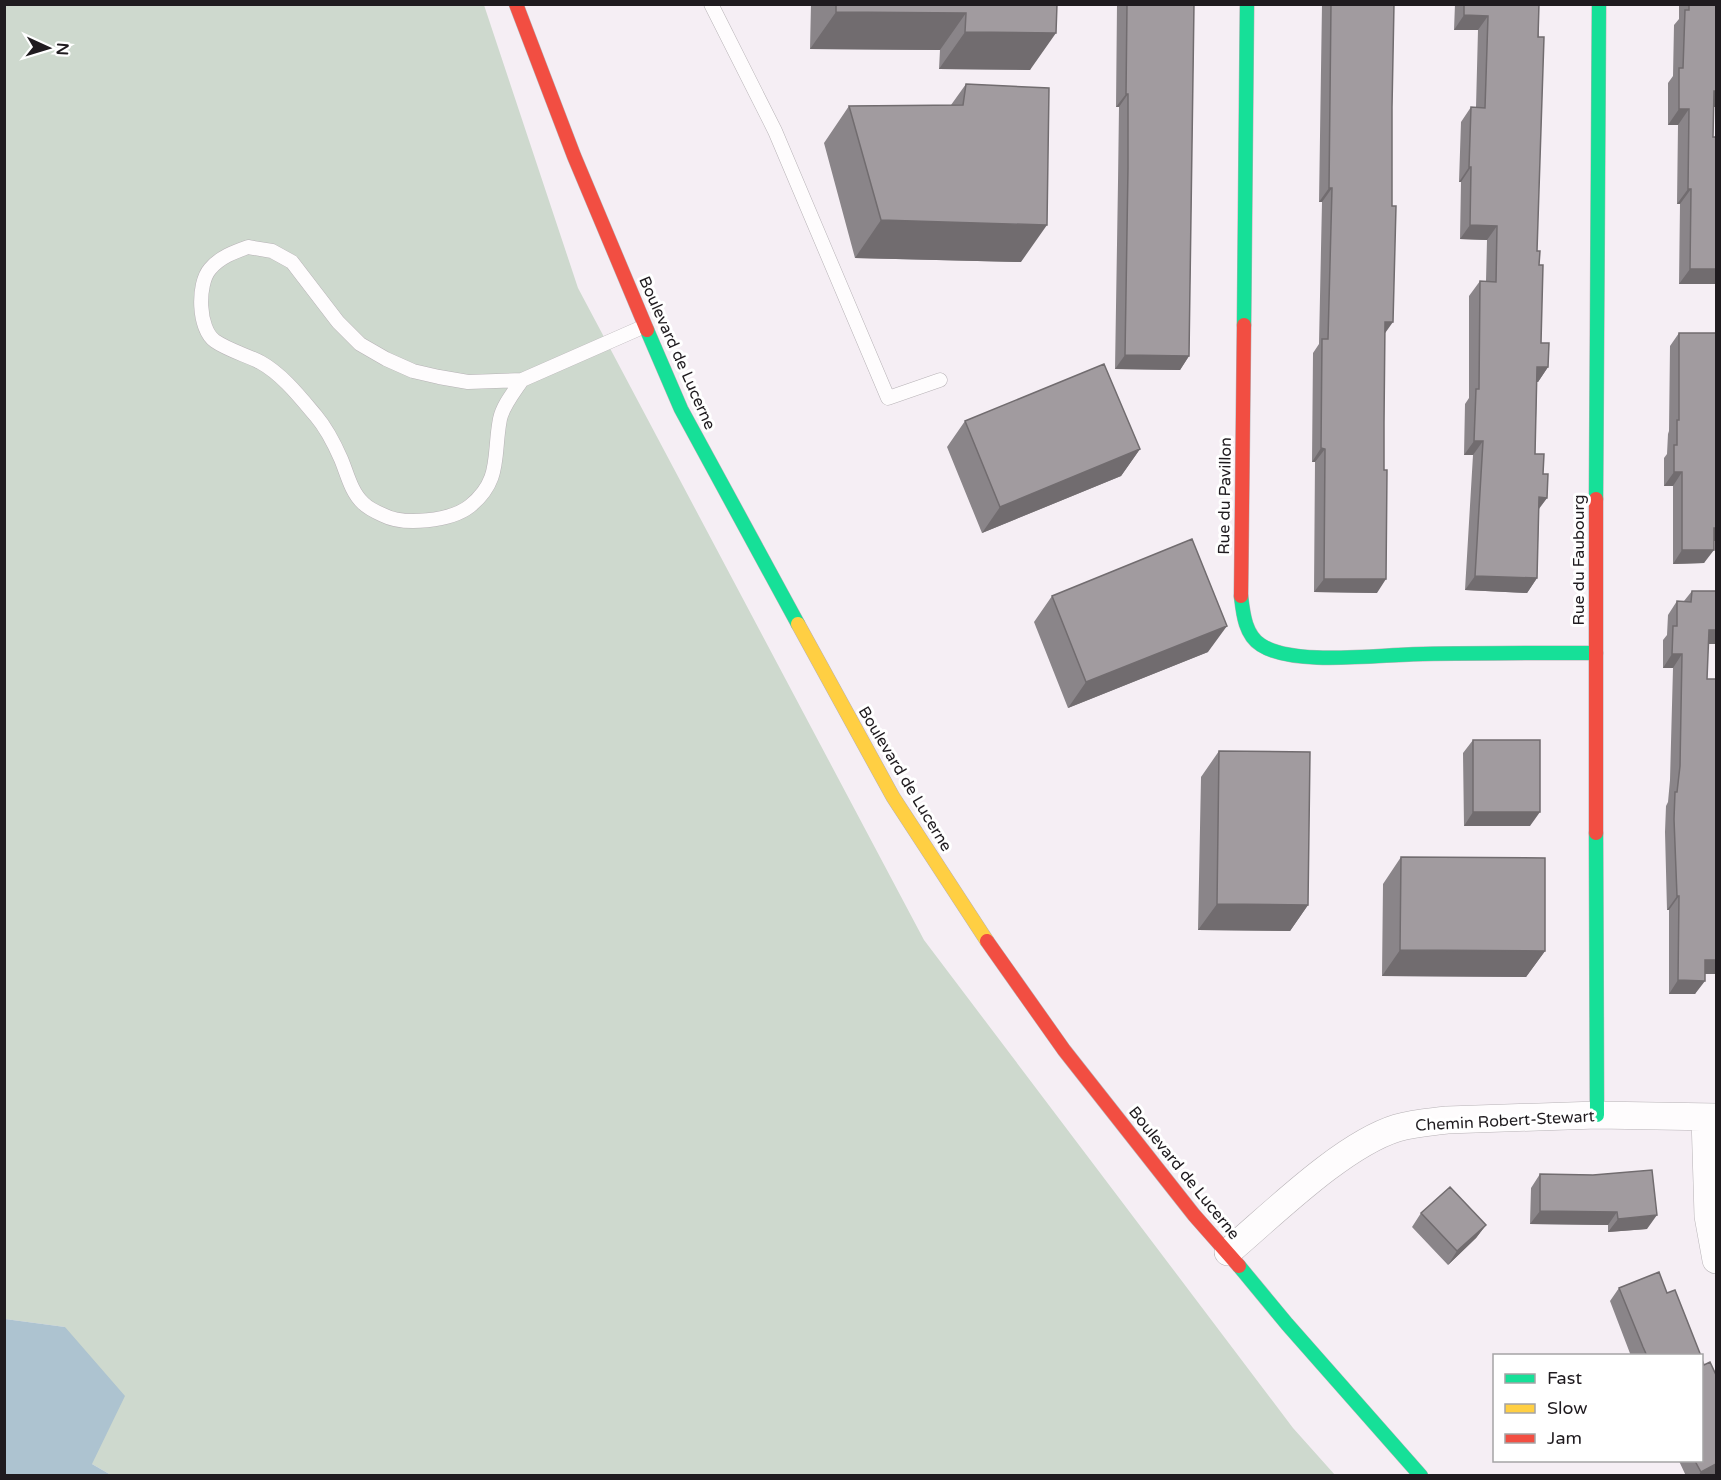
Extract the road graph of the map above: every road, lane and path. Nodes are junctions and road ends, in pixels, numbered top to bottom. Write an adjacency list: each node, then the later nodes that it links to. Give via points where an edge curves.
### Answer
1 (516, 4): 5 (street, Boulevard de Lucerne)
2 (711, 4): 7 (lane, via 775,131 888,399)
3 (1247, 4): 8 (street, Rue du Pavillon, via 1240,597 1251,635 1262,646 1292,655)
4 (1599, 4): 8 (street, Rue du Faubourg)
5 (645, 326): 6 (lane); 11 (street, Boulevard de Lucerne, via 681,409 893,797 969,915 1064,1050 1194,1215)
6 (522, 380): 6 (lane, via 468,382 413,371 386,359 360,344 292,262 272,251 248,247 226,254 209,270 202,288 201,309 213,340 262,363 287,384 326,429 362,502 385,516 412,521 440,518 468,507 488,488 495,471 500,418)
7 (940, 380)
8 (1596, 653): 9 (street, Rue du Faubourg)
9 (1597, 1115): 10 (street, Chemin Robert-Stewart); 11 (street, Chemin Robert-Stewart, via 1447,1120 1396,1129 1341,1158)
10 (1711, 1117): 12 (street, via 1708,1216)
11 (1228, 1252): 13 (street, Boulevard de Lucerne)
12 (1716, 1260)
13 (1421, 1476)

